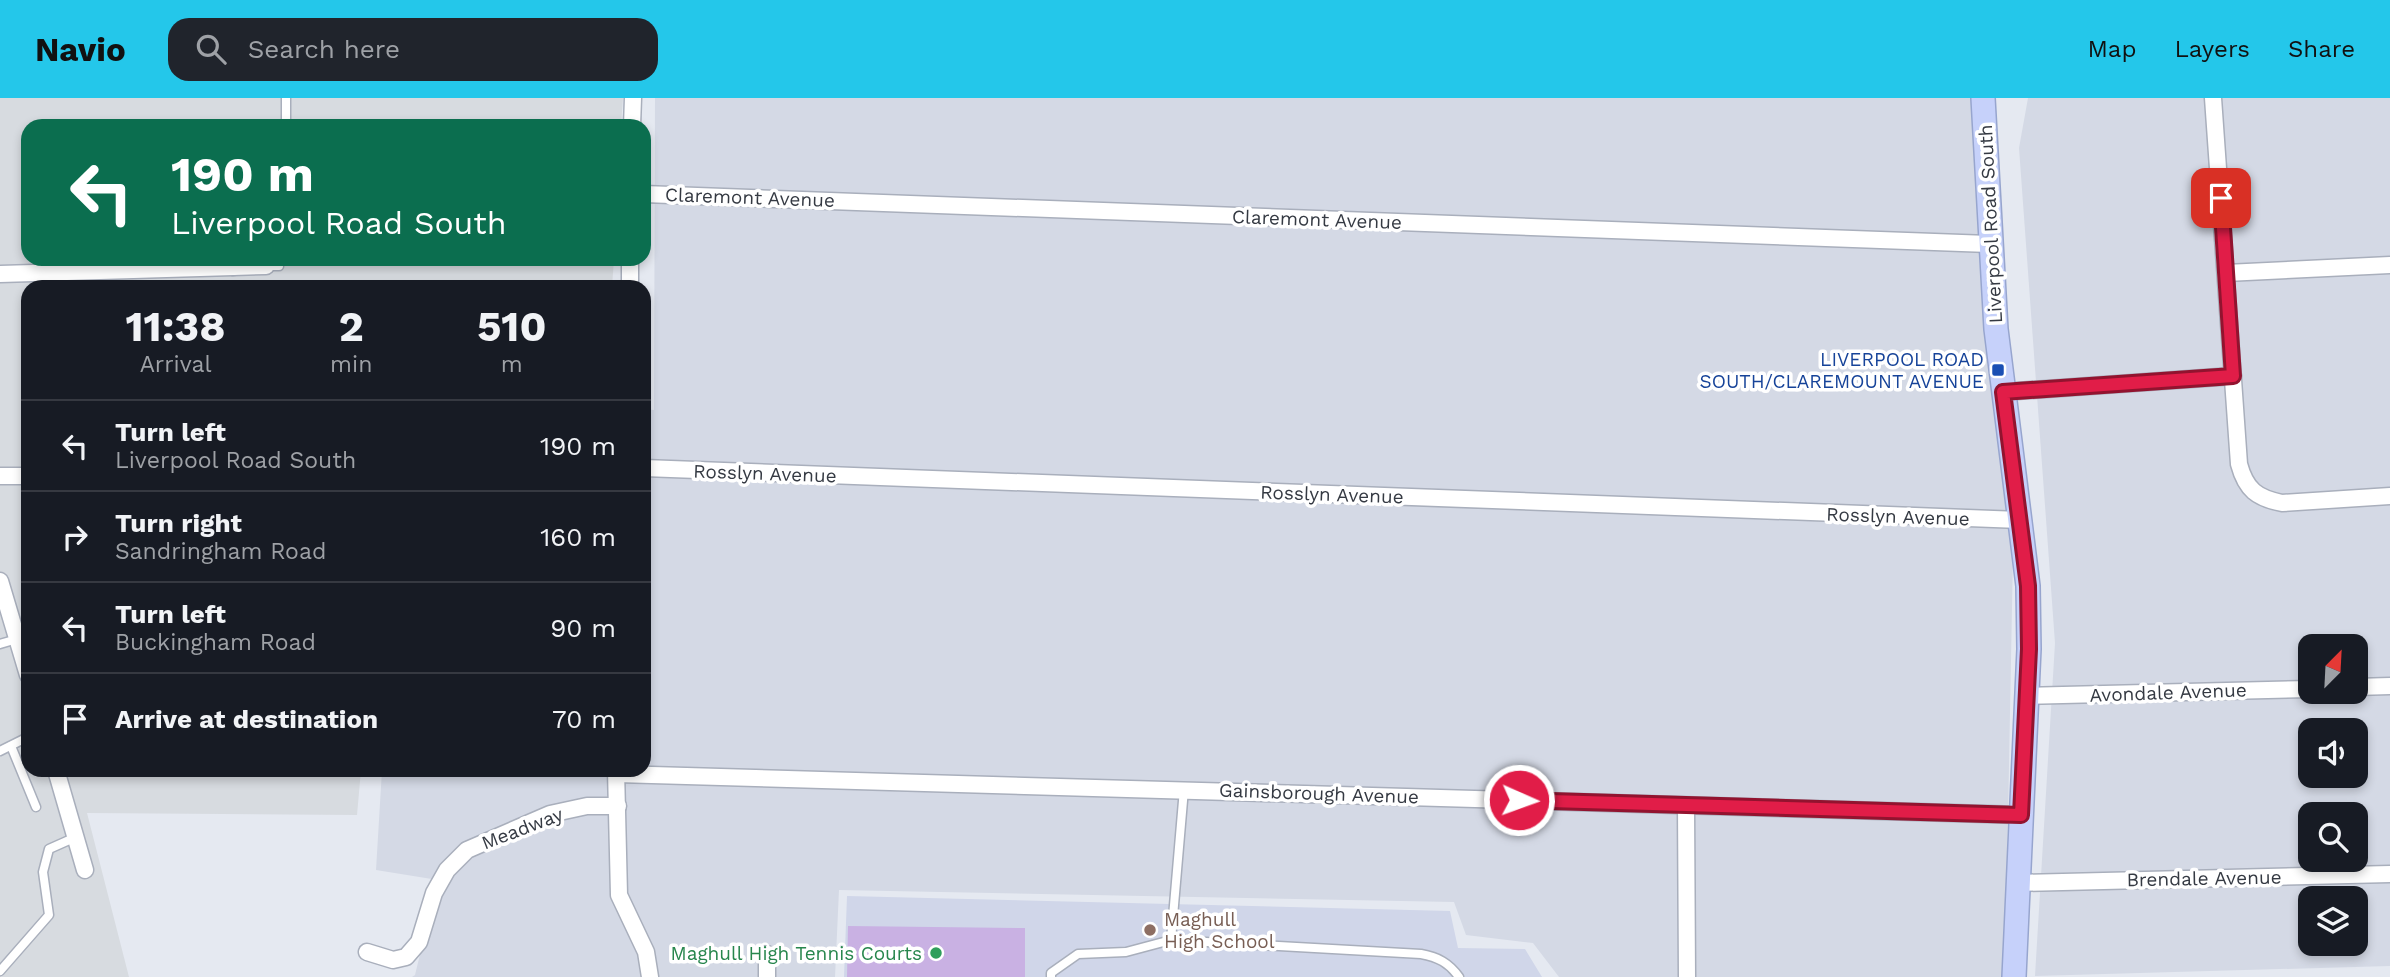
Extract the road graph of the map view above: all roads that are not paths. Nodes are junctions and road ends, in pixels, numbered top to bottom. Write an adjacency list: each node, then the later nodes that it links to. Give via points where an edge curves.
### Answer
1 (286, 98): 5 (lane)
2 (633, 98): 6 (street)
3 (1983, 98): 8 (street, Liverpool Road South)
4 (2213, 98): 11 (street)
5 (286, 119)
6 (632, 119)
7 (651, 194): 8 (street, Claremont Avenue)
8 (1989, 244): 14 (street, Liverpool Road South)
9 (2390, 265): 11 (street)
10 (169, 266): 12 (street)
11 (2226, 272): 13 (street)
12 (0, 274)
13 (2233, 376): 14 (street); 18 (street, via 2239,464 2252,490 2266,500 2282,503)
14 (2003, 392): 19 (street, Liverpool Road South)
15 (651, 468): 19 (street, Rosslyn Avenue)
16 (0, 476): 17 (street)
17 (21, 476)
18 (2390, 496)
19 (2020, 520): 28 (street, Liverpool Road South, via 2028,586)
20 (0, 581): 21 (street)
21 (5, 612): 22 (street)
22 (17, 639): 23 (lane); 24 (street)
23 (0, 645)
24 (21, 652)
25 (2390, 686): 26 (street)
26 (2368, 687)
27 (2298, 688): 28 (street, Avondale Avenue)
28 (2026, 696): 41 (street, Liverpool Road South)
29 (21, 740): 30 (lane)
30 (10, 746): 31 (lane); 32 (lane)
31 (0, 751)
32 (21, 772)
33 (651, 773): 37 (street, Gainsborough Avenue)
34 (23, 777): 40 (lane)
35 (58, 777): 42 (street)
36 (617, 777): 38 (street)
37 (1184, 789): 39 (street, Gainsborough Avenue); 46 (lane)
38 (618, 806): 47 (street, Meadway, via 587,806 550,814 467,850 447,870 434,893 419,942 406,957 393,960); 50 (street, via 619,895 646,952)
39 (1686, 806): 41 (street, Gainsborough Avenue); 54 (street)
40 (36, 807)
41 (2021, 815): 45 (street, Liverpool Road South)
42 (76, 837): 43 (street); 49 (lane, via 49,849 43,872 50,915)
43 (85, 870)
44 (2390, 874): 45 (street, Brendale Avenue)
45 (2018, 883): 55 (street, Liverpool Road South)
46 (1171, 940): 52 (lane, via 1126,952 1077,954); 53 (lane, via 1421,954 1441,960)
47 (367, 952)
48 (767, 954): 51 (street)
49 (0, 971)
50 (650, 977)
51 (767, 977)
52 (1051, 977)
53 (1459, 977)
54 (1687, 977)
55 (2014, 977)

